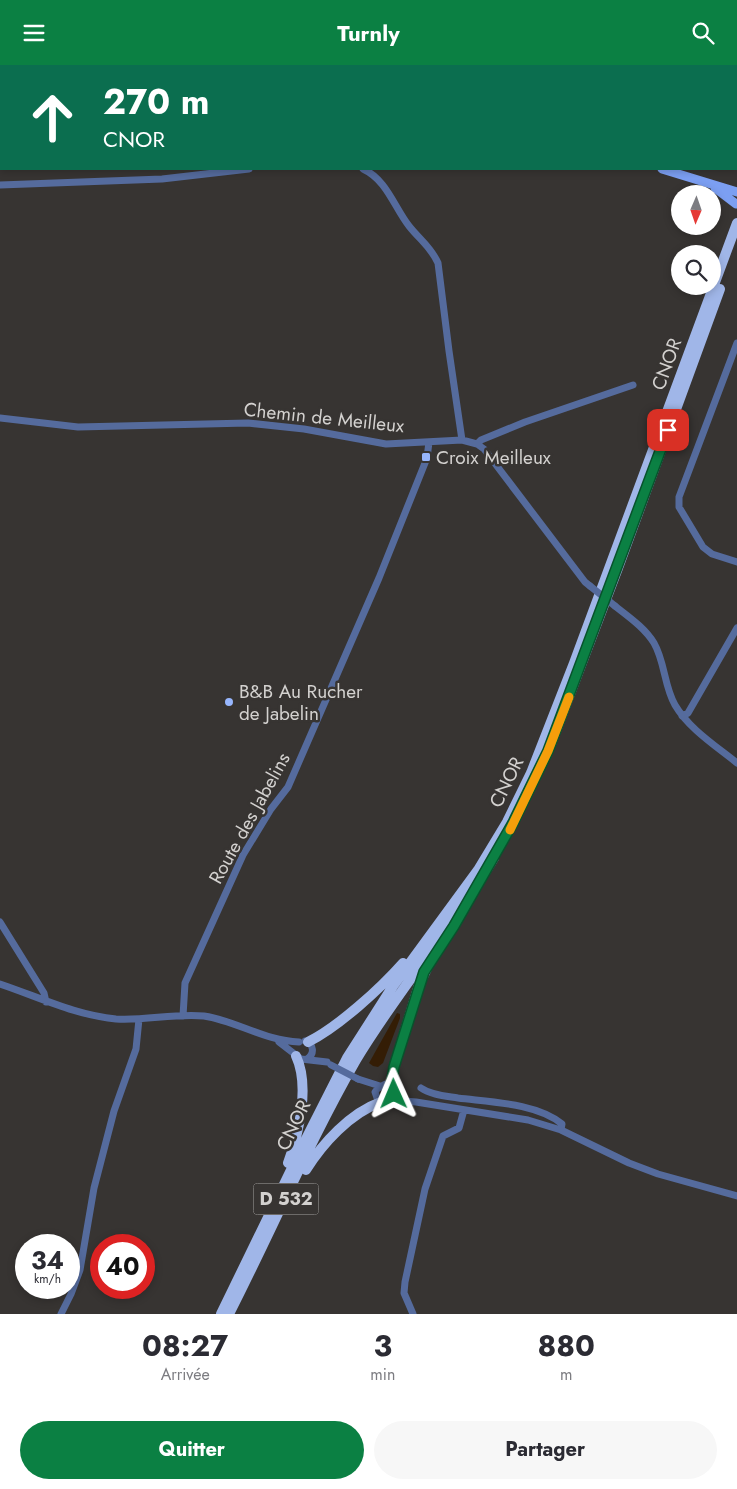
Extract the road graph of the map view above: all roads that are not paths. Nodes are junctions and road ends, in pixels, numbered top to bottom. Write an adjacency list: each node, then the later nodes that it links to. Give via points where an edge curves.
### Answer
1 (240, 170): 5 (street, via 162,179)
2 (365, 170): 13 (street, via 388,191 409,227 433,251 438,263)
3 (665, 170): 4 (main road)
4 (702, 181): 6 (main road); 7 (main road)
5 (0, 185)
6 (737, 192)
7 (737, 204)
8 (737, 223): 21 (highway, CNOR / D 532, via 542,749 491,850)
9 (737, 241): 20 (highway, CNOR / D 532, via 548,751)
10 (737, 343): 16 (street, via 679,497 679,507 704,547 712,554)
11 (633, 385): 15 (street, via 525,421)
12 (0, 418): 14 (street, Chemin de Meilleux, via 78,427 248,423 386,444)
13 (462, 440): 14 (street, Chemin de Meilleux); 15 (street, Chemin de Meilleux)
14 (429, 443): 25 (street, Route des Jabelins, via 427,458 379,578 288,787 242,855 185,983)
15 (477, 444): 18 (street, bridge, via 585,581 641,628 654,644 671,696)
16 (737, 562)
17 (737, 628): 18 (street, via 688,713)
18 (682, 716): 19 (street)
19 (737, 763)
20 (475, 890): 34 (highway, via 424,972 394,1067); 40 (highway, CNOR / D 532, via 401,991 360,1054)
21 (447, 914): 28 (highway, via 372,994 326,1032); 41 (highway, CNOR / D 532, via 393,986 352,1050)
22 (0, 922): 24 (street)
23 (0, 984): 24 (street)
24 (46, 1001): 26 (street, via 100,1017)
25 (183, 1016): 26 (street); 27 (street, via 218,1019)
26 (139, 1019): 42 (street, via 136,1049 114,1111 94,1188 80,1270)
27 (277, 1040): 28 (street); 29 (street)
28 (306, 1044): 29 (street, via 295,1047); 30 (street, via 312,1055); 31 (street)
29 (295, 1054): 30 (street); 41 (highway, via 301,1067 302,1089 297,1139)
30 (307, 1059): 31 (street)
31 (329, 1063): 33 (street, bridge)
32 (421, 1088): 38 (street, via 444,1096 538,1112 557,1119 562,1123)
33 (378, 1089): 34 (street, via 386,1084); 35 (street, via 376,1098)
34 (392, 1089): 35 (street); 36 (street)
35 (386, 1101): 36 (street); 40 (highway, via 351,1120 320,1149)
36 (416, 1102): 37 (street)
37 (464, 1110): 38 (street, via 528,1120); 45 (street, via 459,1128 443,1136 424,1189 404,1282 404,1293)
38 (561, 1130): 39 (street, via 658,1174)
39 (737, 1196)
40 (274, 1222): 44 (highway, CNOR / D 532)
41 (244, 1267): 43 (highway, CNOR / D 532)
42 (61, 1314)
43 (221, 1314)
44 (230, 1314)
45 (412, 1314)

